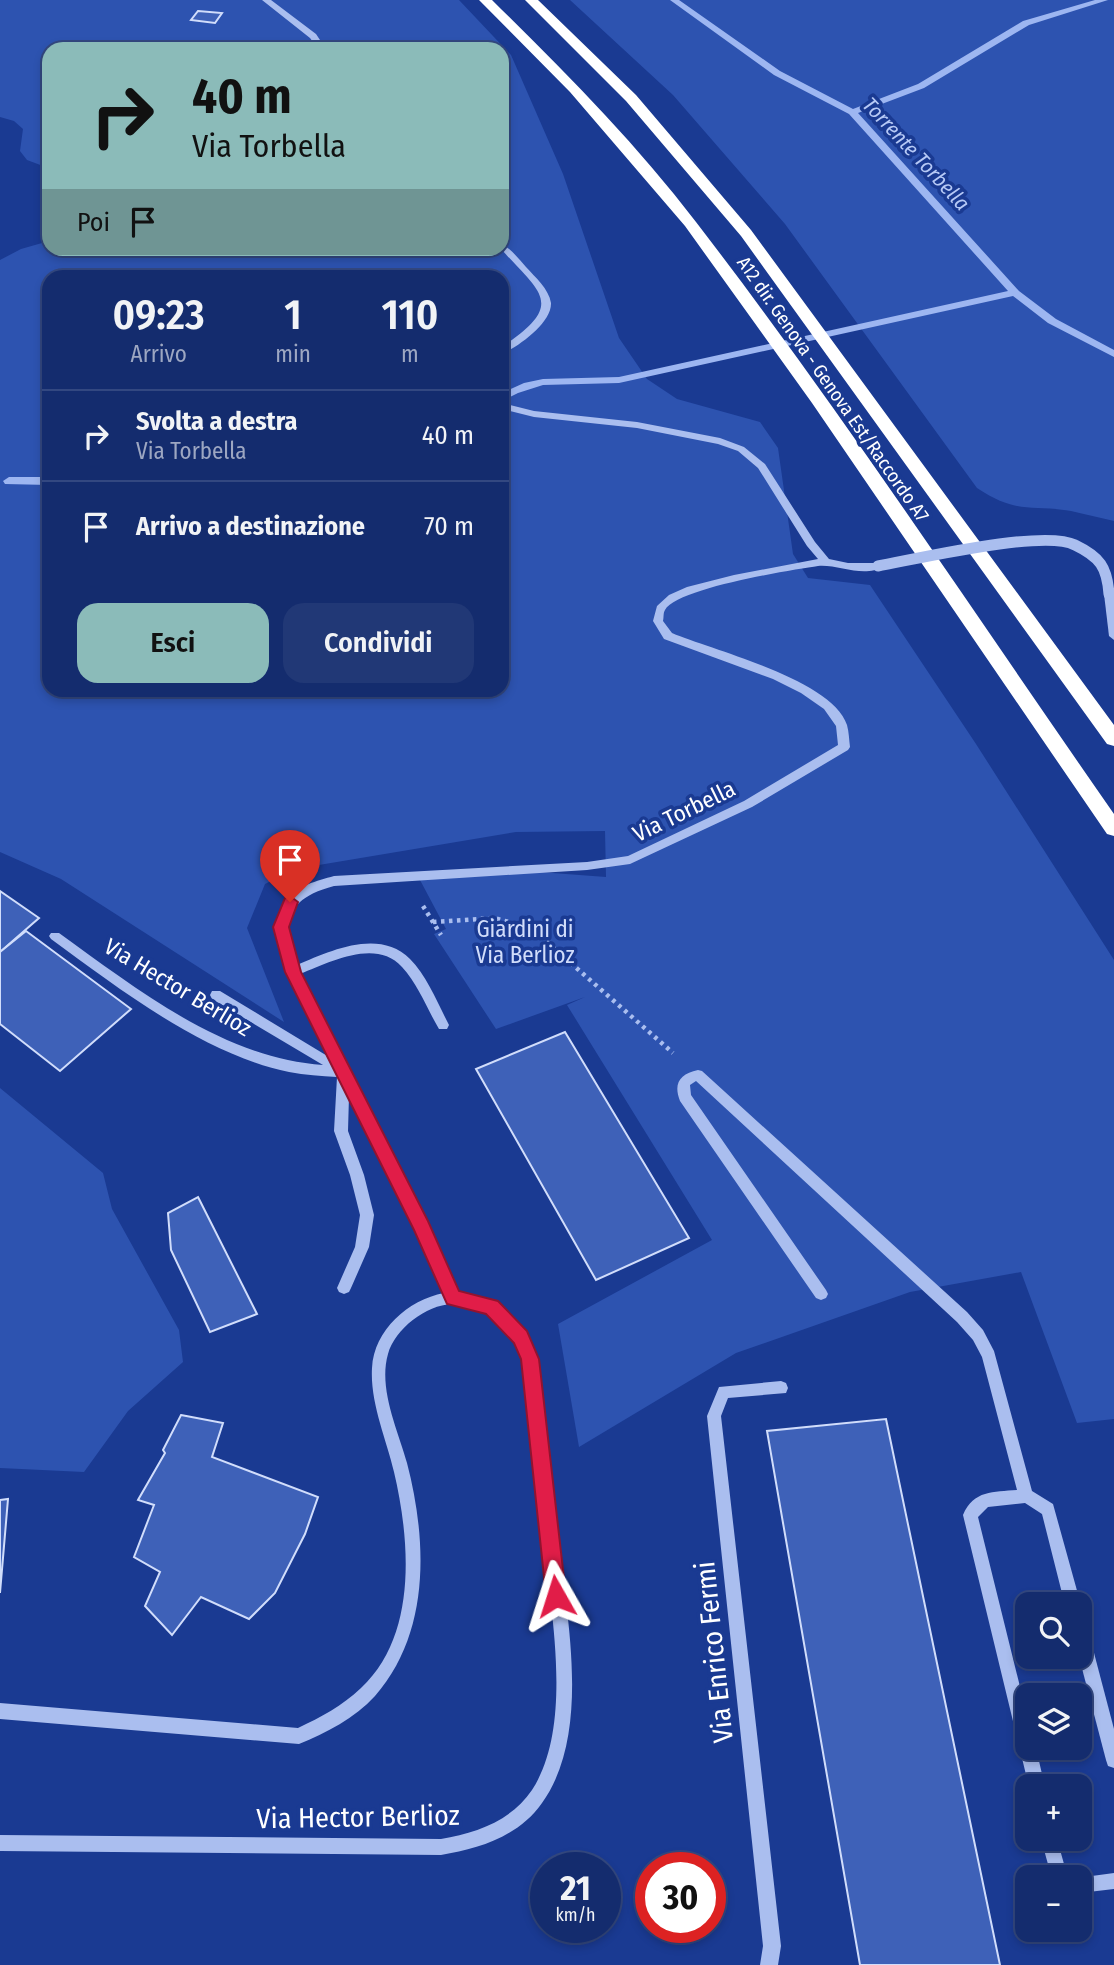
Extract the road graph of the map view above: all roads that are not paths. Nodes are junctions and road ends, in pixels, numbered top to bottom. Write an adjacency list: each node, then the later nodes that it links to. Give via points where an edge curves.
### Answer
1 (266, 0): 4 (street)
2 (485, 0): 13 (highway, A12 dir. Genova - Genova Est/Raccordo A7, via 575,89 690,223)
3 (531, 0): 12 (highway, via 631,98 746,233)
4 (317, 42)
5 (509, 254): 6 (street, via 537,285 548,306 530,334)
6 (509, 347)
7 (509, 408): 8 (street, via 637,425 741,449 762,466)
8 (826, 562): 9 (street, Via Torbella); 15 (street, Via Torbella, via 702,585 669,600 657,618 660,629 685,645 815,695 842,721 847,733 844,747 748,804 631,860 316,885 301,892 284,913 281,927)
9 (878, 566): 10 (street, Via Torbella, bridge, via 1058,540 1074,544 1100,562 1107,572)
10 (1109, 594): 11 (street, Via Torbella)
11 (1114, 636)
12 (1114, 738)
13 (1114, 829)
14 (55, 936): 18 (street, Via Hector Berlioz, via 106,973 224,1043 286,1066)
15 (293, 972): 17 (street, via 358,948 382,950 404,961); 18 (street, Via Torbella)
16 (216, 995): 18 (street, Via Hector Berlioz)
17 (443, 1024)
18 (344, 1072): 19 (street, via 341,1132 367,1215 362,1247); 21 (street, Via Torbella)
19 (344, 1287)
20 (821, 1294): 23 (street, via 685,1097 683,1083 691,1076 698,1074 978,1335 996,1378)
21 (453, 1298): 26 (street, via 412,1312 398,1325 381,1356 382,1401 403,1475 414,1559 411,1603 403,1639 376,1684 354,1708 299,1737); 29 (street, Via Hector Berlioz, via 491,1307 520,1337 530,1359 564,1685 555,1754 545,1784 528,1806 505,1828 472,1843 441,1847)
22 (781, 1388): 32 (street, Via Enrico Fermi, via 724,1392 714,1416 772,1946)
23 (1026, 1496): 24 (street, via 1048,1509); 28 (street, via 984,1500 970,1515)
24 (1070, 1592)
25 (1090, 1669): 27 (street)
26 (0, 1711)
27 (1114, 1760)
28 (1034, 1774)
29 (0, 1843)
30 (1114, 1881): 31 (street)
31 (1092, 1884)
32 (769, 1965)

